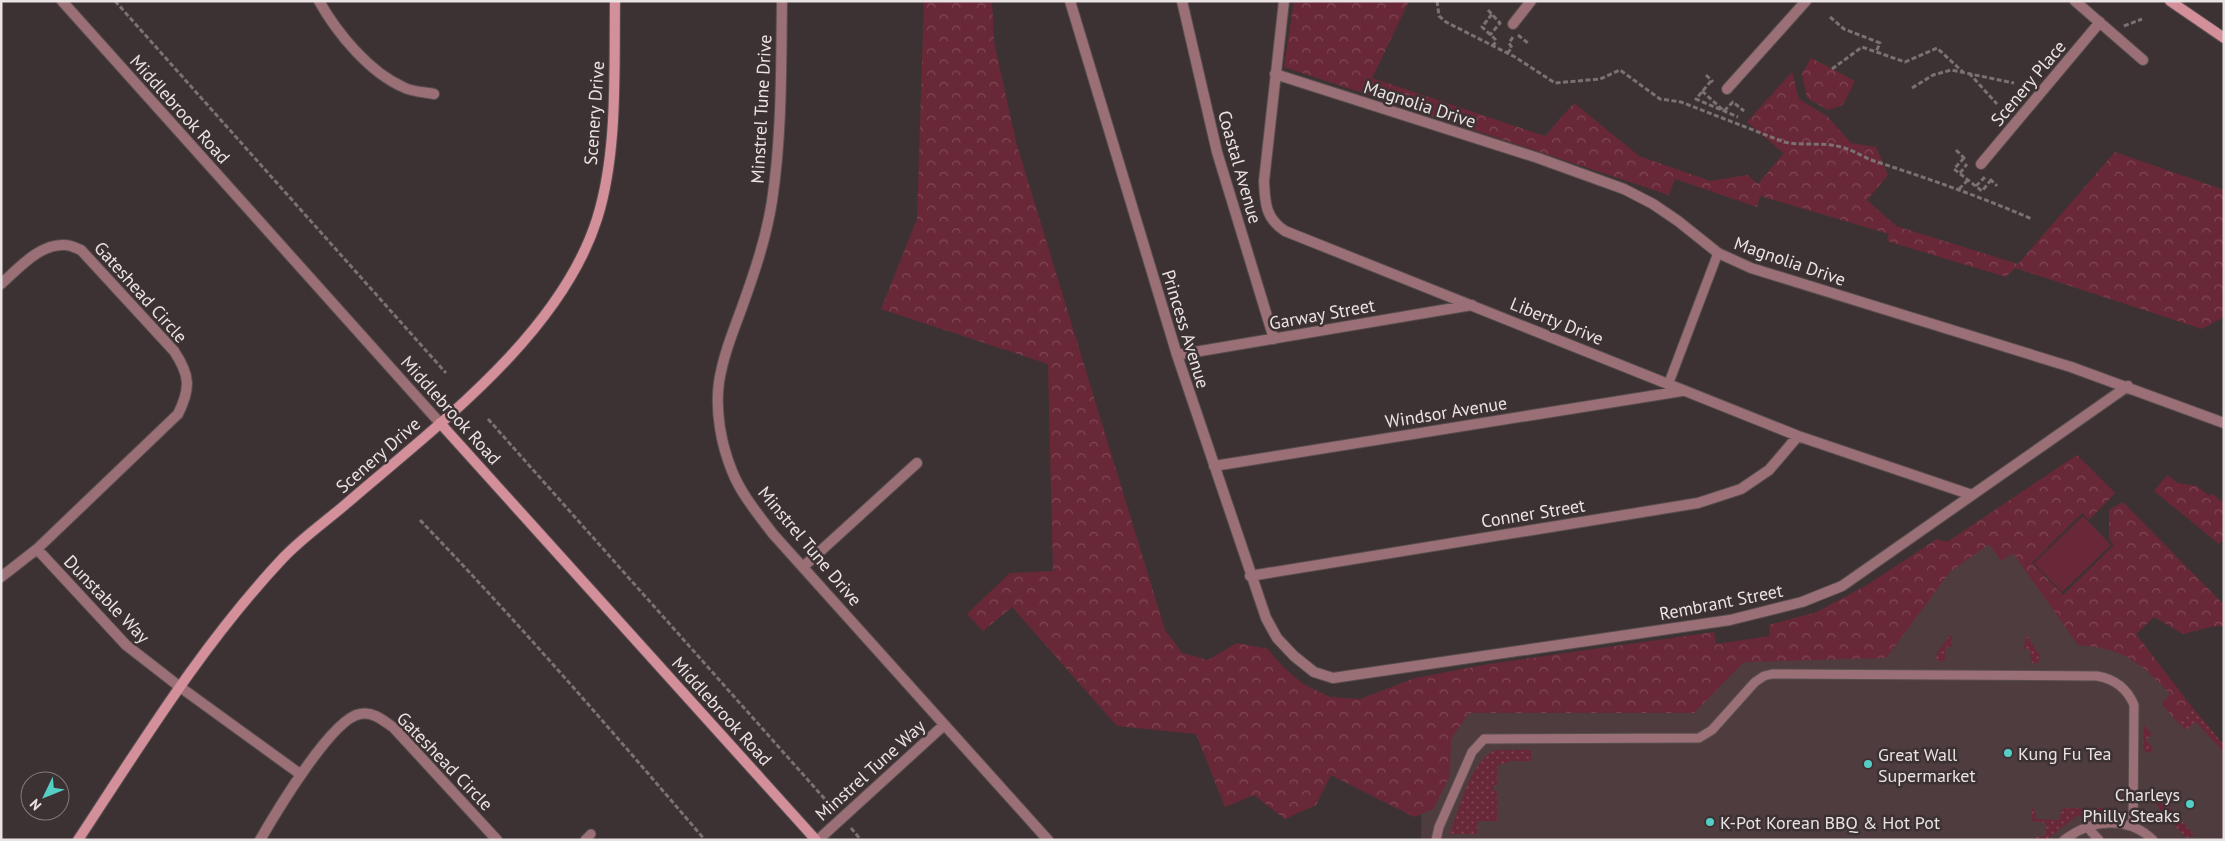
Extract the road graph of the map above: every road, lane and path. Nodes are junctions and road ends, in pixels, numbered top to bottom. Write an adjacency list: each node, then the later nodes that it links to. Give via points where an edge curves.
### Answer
1 (62, 1): 62 (street, Middlebrook Road)
2 (114, 1): 57 (path)
3 (319, 1): 35 (street, via 330,21 369,64 404,88)
4 (615, 1): 62 (street, Scenery Drive, via 612,148 598,218 580,261 545,316 518,349)
5 (782, 1): 70 (street, Minstrel Tune Drive, via 779,144 772,201 757,264 724,355 718,417 732,472 750,504)
6 (1070, 1): 56 (street, Princess Avenue)
7 (1182, 1): 55 (street, Coastal Avenue, via 1217,152)
8 (1284, 1): 29 (street, Liberty Drive)
9 (1437, 1): 22 (path, via 1442,19)
10 (1531, 1): 18 (street)
11 (1806, 1): 33 (street)
12 (2075, 1): 17 (street)
13 (2170, 1): 20 (street)
14 (1488, 10): 15 (path)
15 (1492, 14): 19 (path, via 1500,23); 19 (path, via 1482,27)
16 (1830, 17): 23 (path, via 1844,29 1880,43)
17 (2100, 22): 25 (street); 44 (street, Scenery Place)
18 (1513, 24)
19 (1490, 35): 22 (path, via 1496,41)
20 (2224, 38)
21 (1529, 44): 24 (path, via 1515,35 1510,40 1512,47)
22 (1492, 46): 24 (path)
23 (1876, 52): 26 (path, via 1858,48); 27 (path, via 1905,62 1937,48)
24 (1508, 53): 40 (path, via 1555,83 1600,79 1620,70 1660,99 1681,102)
25 (2143, 60)
26 (1832, 69)
27 (1963, 72): 28 (path); 32 (path, via 1944,71)
28 (1969, 73): 31 (path); 36 (path)
29 (1275, 74): 52 (street, Magnolia Drive, via 1538,158 1624,189 1653,204); 54 (street, Liberty Drive, via 1264,181 1265,205 1272,220 1285,231)
30 (1711, 81): 34 (path)
31 (2014, 84)
32 (1912, 88)
33 (1727, 89)
34 (1702, 91): 37 (path, via 1696,99); 38 (path)
35 (434, 94)
36 (1997, 104)
37 (1714, 107): 38 (path); 40 (path)
38 (1724, 111): 39 (path, via 1733,102); 41 (path)
39 (1744, 111)
40 (1708, 113): 50 (path, via 1784,142 1840,146 1874,161)
41 (1738, 117)
42 (1956, 150): 43 (path)
43 (1964, 158): 45 (path, via 1967,164); 45 (path, via 1954,169)
44 (1981, 164)
45 (1960, 173): 46 (path)
46 (1968, 180): 48 (path); 50 (path)
47 (1991, 180): 48 (path, via 1985,177); 48 (path, via 1982,191); 49 (path)
48 (1976, 186)
49 (1997, 186)
50 (1959, 189): 51 (path)
51 (2032, 219)
52 (1718, 252): 58 (lane); 59 (street, Magnolia Drive, via 1751,268)
53 (1, 284): 69 (street, Gateshead Circle, via 48,248 65,245 81,250 174,351 185,368 187,398 178,414)
54 (1473, 304): 55 (street, Garway Street); 58 (street, Liberty Drive)
55 (1274, 339): 56 (street, Garway Street)
56 (1177, 355): 66 (street, Princess Avenue)
57 (446, 373)
58 (1668, 385): 60 (street, Liberty Drive)
59 (2128, 386): 63 (street, Magnolia Drive); 67 (street, Rembrant Street)
60 (1683, 391): 64 (street, Liberty Drive); 66 (street, Windsor Avenue)
61 (488, 419): 77 (path)
62 (440, 423): 74 (street, Scenery Drive, via 285,556 231,616); 85 (street, Middlebrook Road)
63 (2224, 423)
64 (1798, 436): 67 (street, Liberty Drive); 71 (street, Conner Street, via 1770,470 1741,489 1698,503)
65 (917, 463): 70 (street)
66 (1214, 466): 71 (street, Princess Avenue)
67 (1972, 495): 73 (street, Rembrant Street, via 1842,586 1802,602 1730,620 1333,678 1314,672)
68 (420, 520): 84 (path, via 576,689)
69 (37, 549): 72 (street, Gateshead Circle); 74 (street, Dunstable Way, via 126,645)
70 (802, 566): 75 (street, Minstrel Tune Drive)
71 (1250, 576): 73 (street, Princess Avenue, via 1277,638)
72 (1, 577)
73 (1294, 656)
74 (180, 687): 76 (street); 81 (street, Scenery Drive)
75 (944, 725): 85 (street, Minstrel Tune Way); 87 (street, Minstrel Tune Drive)
76 (300, 774): 82 (street, Gateshead Circle); 83 (street, Gateshead Circle, via 344,721 360,714 378,716 394,728)
77 (831, 806)
78 (2133, 826): 79 (lane, via 2112,823); 88 (lane, via 2134,705 2125,689 2110,679 2098,676 1772,674 1756,682 1712,730 1699,738 1484,739 1472,752); 91 (lane)
79 (2087, 827): 89 (lane); 90 (lane)
80 (851, 828): 86 (path)
81 (78, 840)
82 (260, 840)
83 (497, 840)
84 (705, 840)
85 (817, 840)
86 (862, 840)
87 (1048, 840)
88 (1436, 840)
89 (2064, 840)
90 (2099, 840)
91 (2153, 840)

